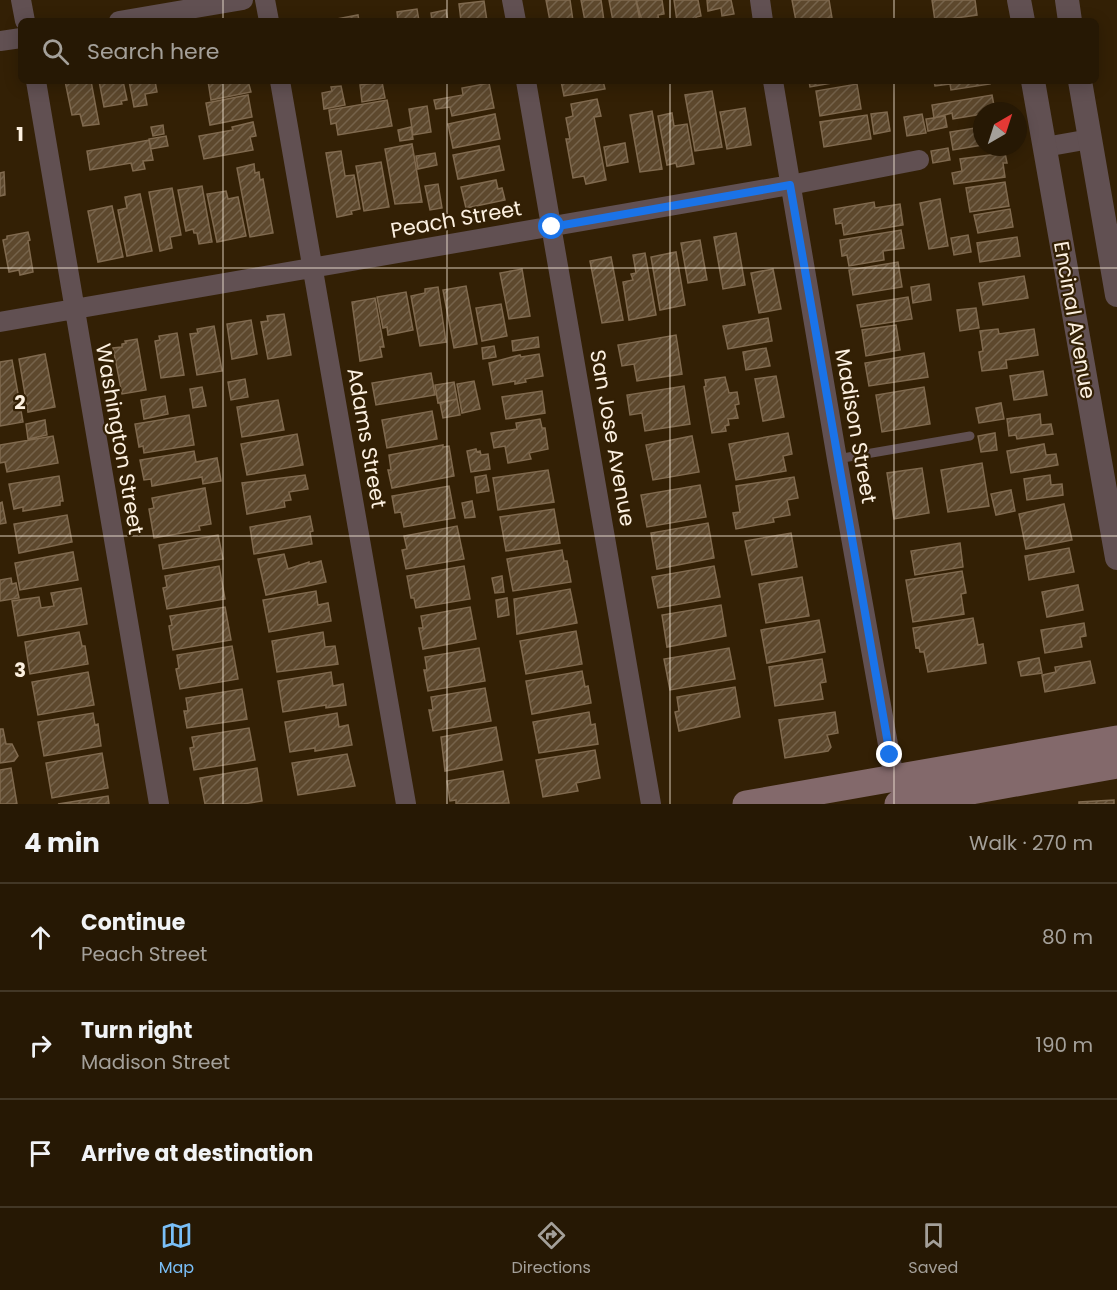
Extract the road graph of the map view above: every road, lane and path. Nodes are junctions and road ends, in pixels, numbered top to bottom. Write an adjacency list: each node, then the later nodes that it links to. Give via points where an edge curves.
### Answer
1 (21, 0): 8 (street)
2 (243, 0): 9 (street)
3 (265, 0): 10 (street)
4 (512, 0): 11 (street)
5 (760, 0): 12 (street)
6 (1019, 0): 13 (street)
7 (1067, 0): 14 (street)
8 (24, 18)
9 (137, 18)
10 (268, 18)
11 (515, 18)
12 (763, 18)
13 (1022, 18)
14 (1070, 18)
15 (18, 38): 16 (street)
16 (0, 41)
17 (36, 84): 30 (street, Washington Street)
18 (281, 84): 28 (street, Adams Street)
19 (527, 84): 27 (street, San Jose Avenue)
20 (773, 84): 26 (street, Madison Street)
21 (1034, 84): 24 (street, Encinal Avenue)
22 (1081, 84): 23 (street)
23 (1090, 139): 24 (street); 29 (street)
24 (1045, 147): 34 (street, Encinal Avenue)
25 (919, 159): 26 (street, Peach Street)
26 (790, 185): 27 (street, Peach Street); 33 (street, Madison Street)
27 (552, 227): 28 (street, Peach Street); 41 (street, San Jose Avenue)
28 (313, 268): 30 (street, Peach Street); 40 (street, Adams Street)
29 (1117, 295)
30 (74, 309): 31 (street, Peach Street); 39 (street, Washington Street)
31 (0, 322)
32 (970, 436): 33 (lane)
33 (837, 459): 38 (street, Madison Street)
34 (1117, 558)
35 (1117, 739): 38 (main road)
36 (1117, 765): 38 (main road)
37 (854, 785): 38 (main road); 42 (main road); 43 (main road, via 837,799)
38 (896, 791)
39 (159, 804)
40 (406, 804)
41 (651, 804)
42 (746, 804)
43 (821, 804)

